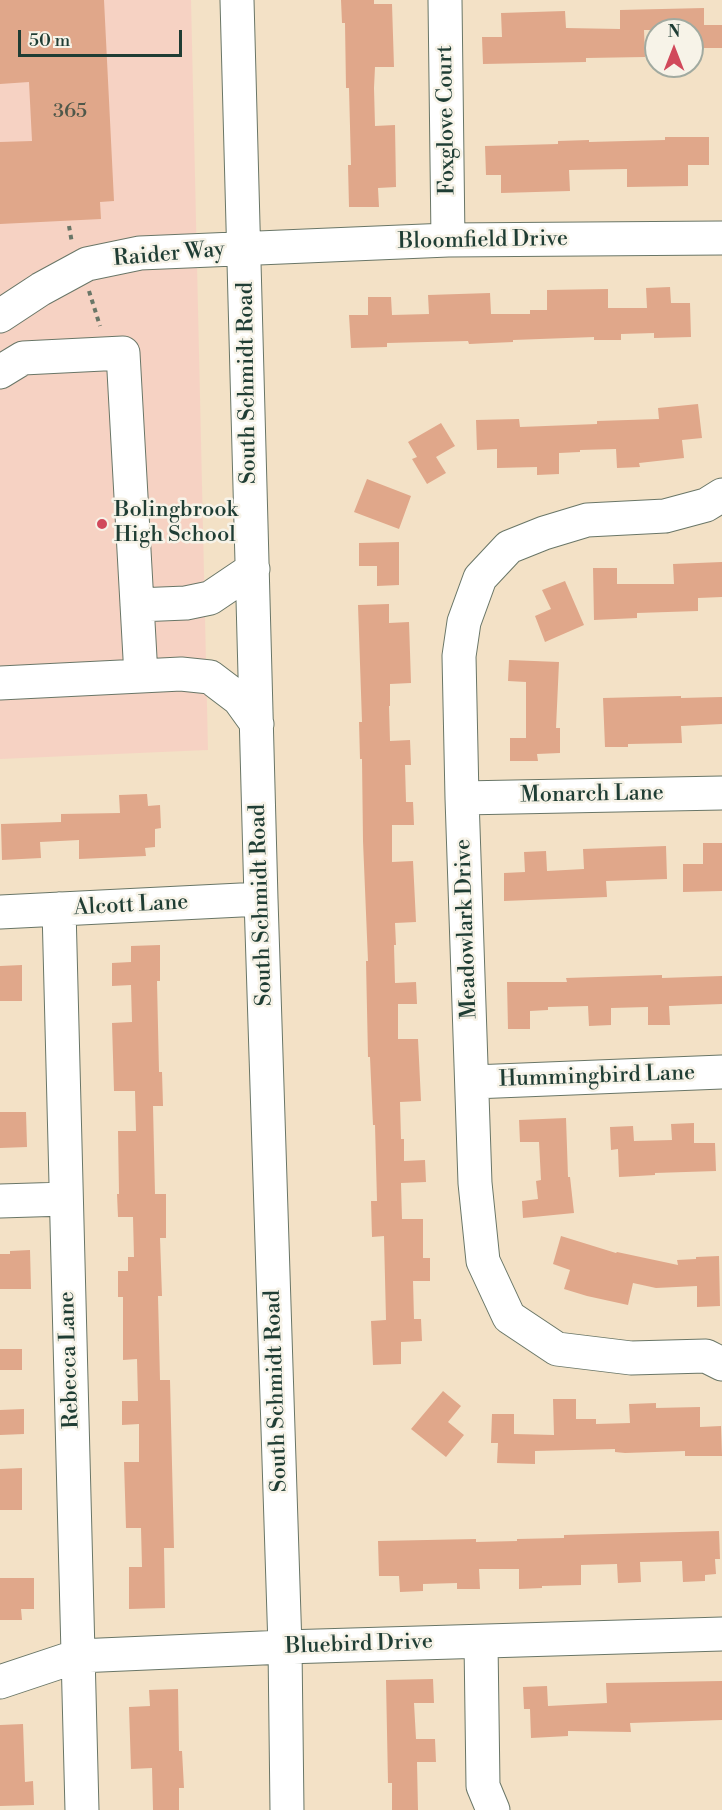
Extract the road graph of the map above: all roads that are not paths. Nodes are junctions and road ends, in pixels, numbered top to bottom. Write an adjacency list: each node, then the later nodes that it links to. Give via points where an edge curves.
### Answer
1 (237, 0): 5 (street, South Schmidt Road)
2 (445, 0): 4 (street, Foxglove Court)
3 (722, 238): 4 (street, Bloomfield Drive)
4 (448, 240): 5 (street, Bloomfield Drive)
5 (244, 249): 6 (street, Raider Way, via 140,253 87,264); 9 (street, South Schmidt Road)
6 (0, 316)
7 (0, 372): 10 (street, via 23,358 123,353)
8 (722, 495): 15 (street, Meadowlark Drive, via 706,505 665,516 587,520 544,533 508,547 480,578 464,622 459,656)
9 (253, 569): 10 (street, via 210,598); 13 (street, South Schmidt Road)
10 (137, 605): 11 (street)
11 (141, 676): 12 (street); 13 (street, via 210,677 239,699)
12 (0, 683)
13 (257, 724): 16 (street, South Schmidt Road)
14 (722, 793): 15 (street, Monarch Lane)
15 (462, 798): 20 (street, Meadowlark Drive)
16 (261, 899): 17 (street, Alcott Lane); 26 (street, South Schmidt Road)
17 (59, 909): 18 (street, Alcott Lane); 21 (street, Rebecca Lane)
18 (0, 912)
19 (722, 1072): 20 (street, Hummingbird Lane)
20 (473, 1082): 23 (street, Meadowlark Drive, via 475,1183 483,1261 509,1317 557,1349 631,1358 706,1356)
21 (66, 1199): 22 (street); 27 (street, Rebecca Lane)
22 (0, 1201)
23 (722, 1364)
24 (722, 1634): 25 (street, Bluebird Drive)
25 (481, 1642): 26 (street, Bluebird Drive); 31 (street, via 483,1786)
26 (285, 1647): 27 (street, Bluebird Drive); 30 (street, South Schmidt Road)
27 (78, 1656): 28 (street, Bluebird Drive); 29 (street, Rebecca Lane)
28 (0, 1682)
29 (82, 1810)
30 (287, 1810)
31 (493, 1810)

